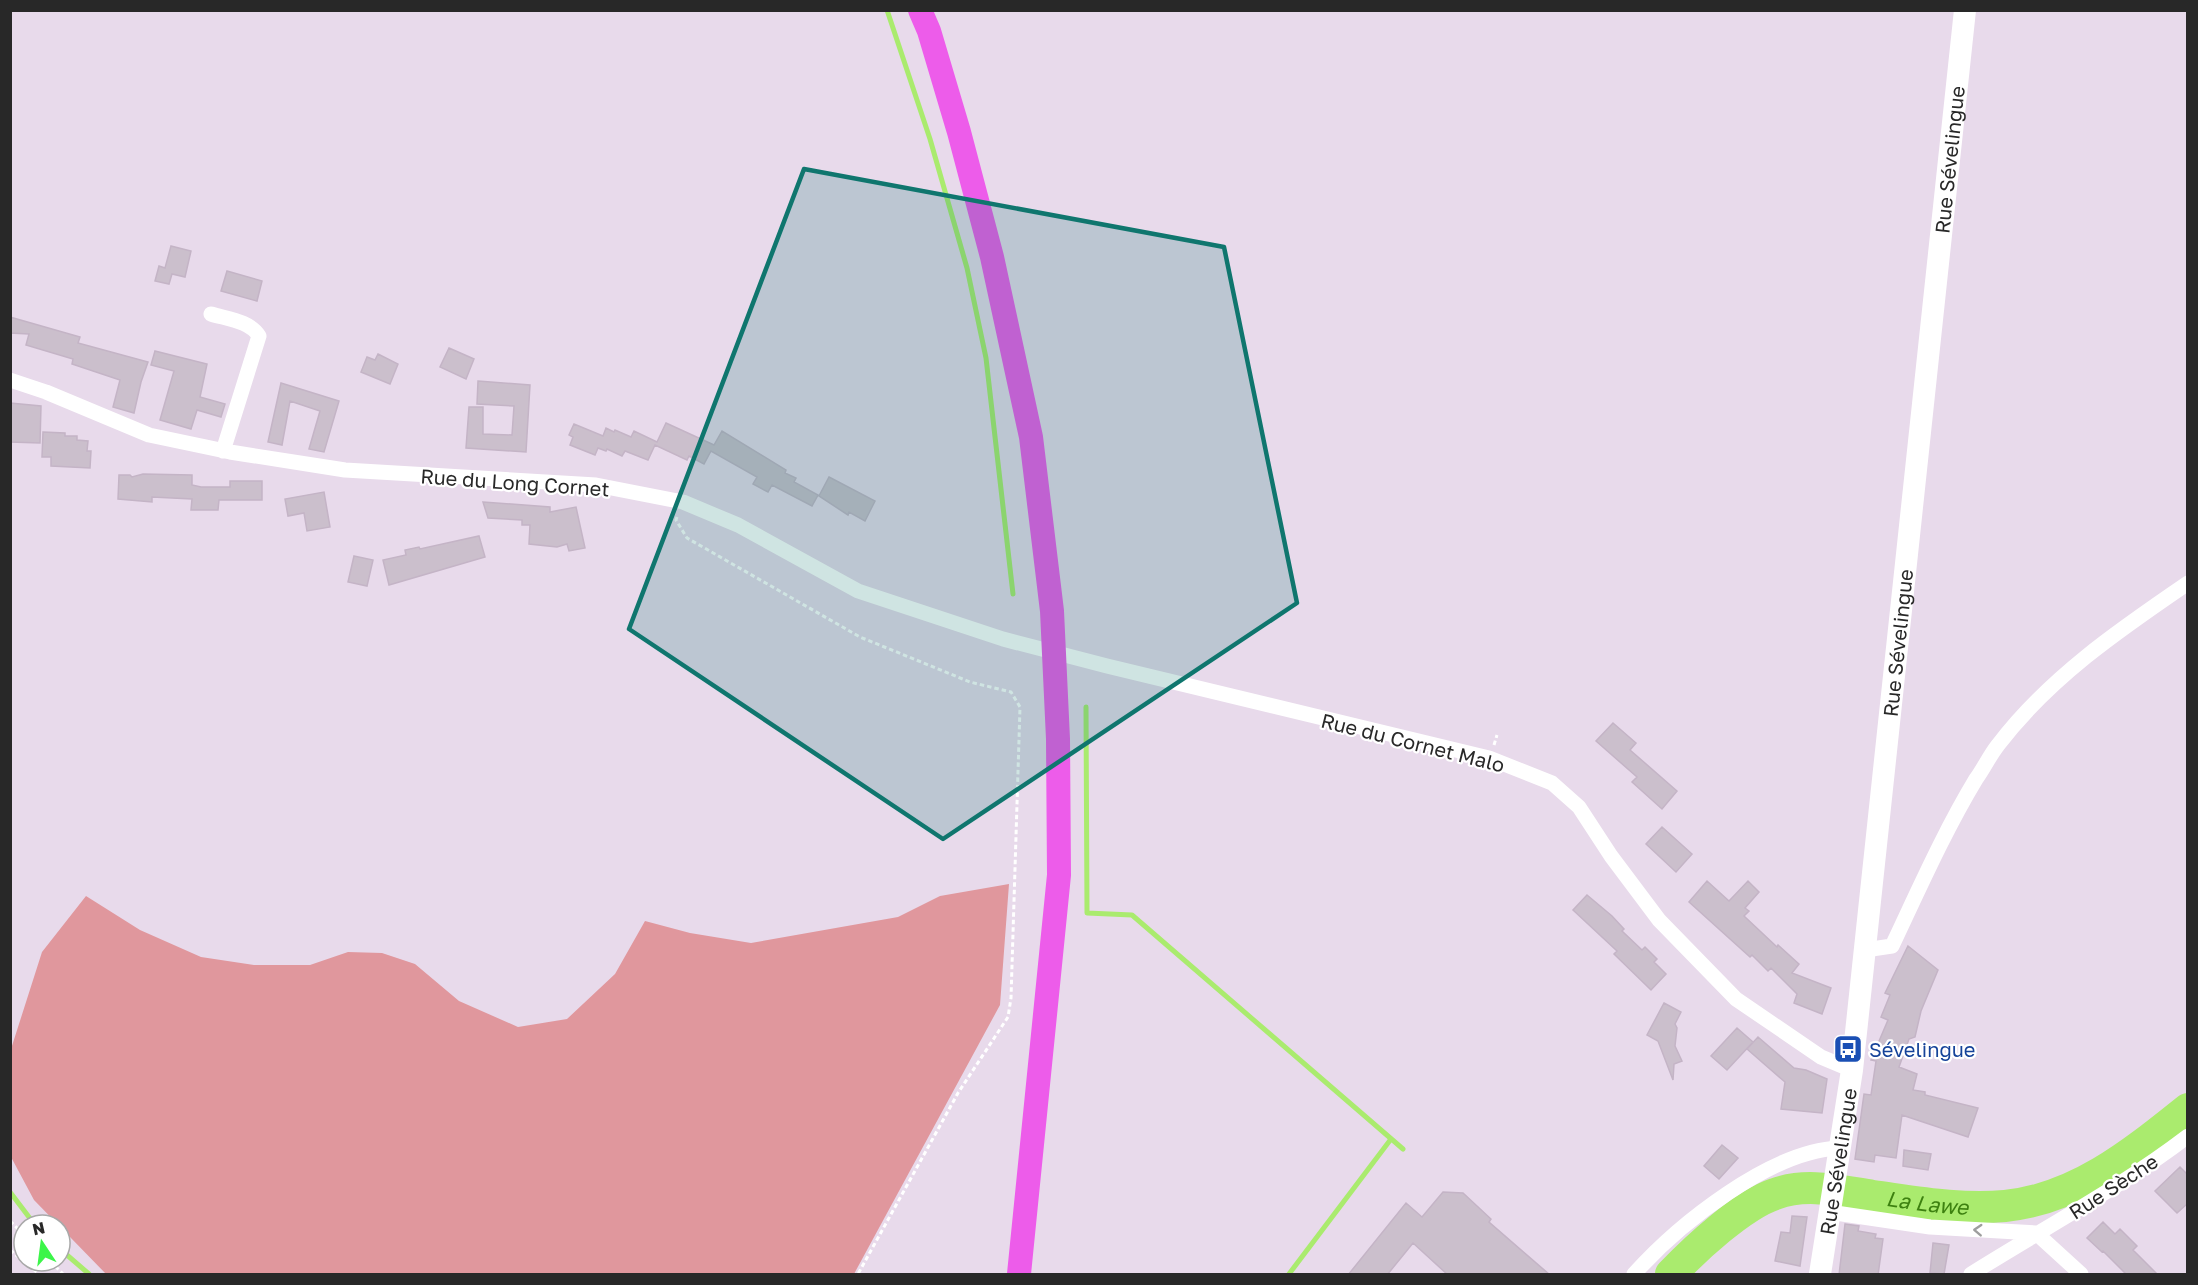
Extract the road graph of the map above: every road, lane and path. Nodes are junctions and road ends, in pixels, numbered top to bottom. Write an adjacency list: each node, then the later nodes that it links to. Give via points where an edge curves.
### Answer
1 (920, 10): 18 (main road, via 959,132 992,256 1030,437 1052,611 1059,875)
2 (1965, 10): 9 (main road, Rue Sévelingue)
3 (211, 314): 5 (street, via 245,324 259,336)
4 (10, 380): 5 (street, Rue du Long Cornet, via 149,435)
5 (223, 451): 6 (street, Rue du Long Cornet, via 345,470 596,485)
6 (683, 502): 8 (street, Rue du Long Cornet, via 738,525 858,591); 17 (path, via 676,520 687,538 860,637 970,682 1011,692 1020,707 1008,1017 958,1093)
7 (2187, 583): 9 (street, via 2074,665 2032,705 1997,746 1952,818 1892,946)
8 (1003, 639): 10 (street, Rue du Cornet Malo, via 1490,758 1552,783 1579,807 1659,920 1736,999 1821,1057)
9 (1865, 950): 10 (main road, Rue Sévelingue)
10 (1852, 1070): 12 (main road, Rue Sévelingue)
11 (2187, 1136): 14 (street, Rue Sèche, via 2081,1209)
12 (1838, 1158): 13 (main road, Rue Sévelingue); 19 (street, via 1822,1149 1746,1181 1694,1218)
13 (1830, 1208): 14 (street, one-way to 13, via 1930,1227); 20 (main road, Rue Sévelingue)
14 (2036, 1233): 21 (street, Rue Sèche); 22 (street)
15 (10, 1250): 16 (path)
16 (39, 1275)
17 (858, 1275)
18 (1019, 1275)
19 (1634, 1275)
20 (1820, 1275)
21 (1971, 1275)
22 (2081, 1275)

